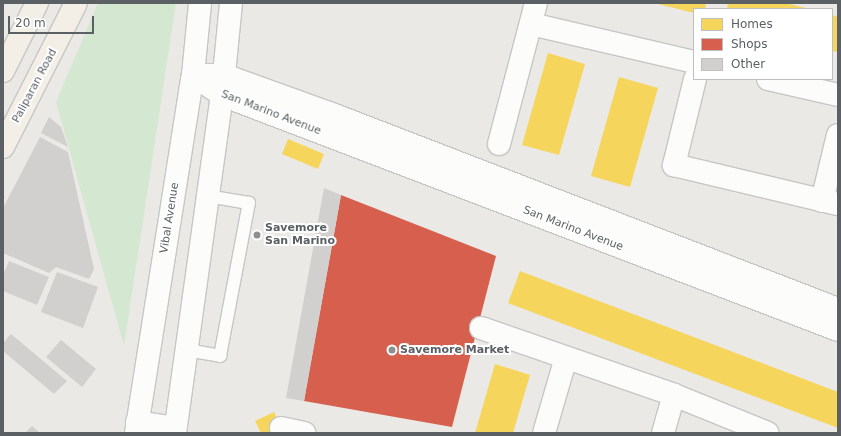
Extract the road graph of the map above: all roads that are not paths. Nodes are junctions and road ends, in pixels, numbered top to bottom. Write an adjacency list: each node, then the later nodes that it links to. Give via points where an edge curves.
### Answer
1 (37, 3): 7 (main road)
2 (76, 3): 15 (main road, Paliparan Road)
3 (200, 3): 8 (main road, Vibal Avenue)
4 (231, 3): 11 (main road)
5 (534, 13): 6 (main road); 14 (main road)
6 (693, 62)
7 (3, 71)
8 (193, 75): 11 (main road, San Marino Avenue); 24 (main road, Vibal Avenue)
9 (695, 80): 17 (main road, via 674,165)
10 (772, 80): 12 (main road)
11 (223, 85): 16 (main road); 18 (main road, San Marino Avenue, via 332,114); 20 (main road, San Marino Avenue)
12 (838, 95)
13 (838, 135): 17 (main road)
14 (499, 144)
15 (3, 147)
16 (207, 196): 21 (main road); 21 (lane, via 249,204 220,356)
17 (830, 203)
18 (838, 309)
19 (481, 328): 22 (main road)
20 (838, 330)
21 (187, 350): 26 (main road)
22 (566, 358): 23 (main road); 28 (main road)
23 (674, 395): 29 (main road); 30 (main road)
24 (137, 428): 26 (main road)
25 (281, 428): 27 (main road)
26 (175, 430)
27 (304, 433)
28 (544, 433)
29 (663, 433)
30 (768, 433)

